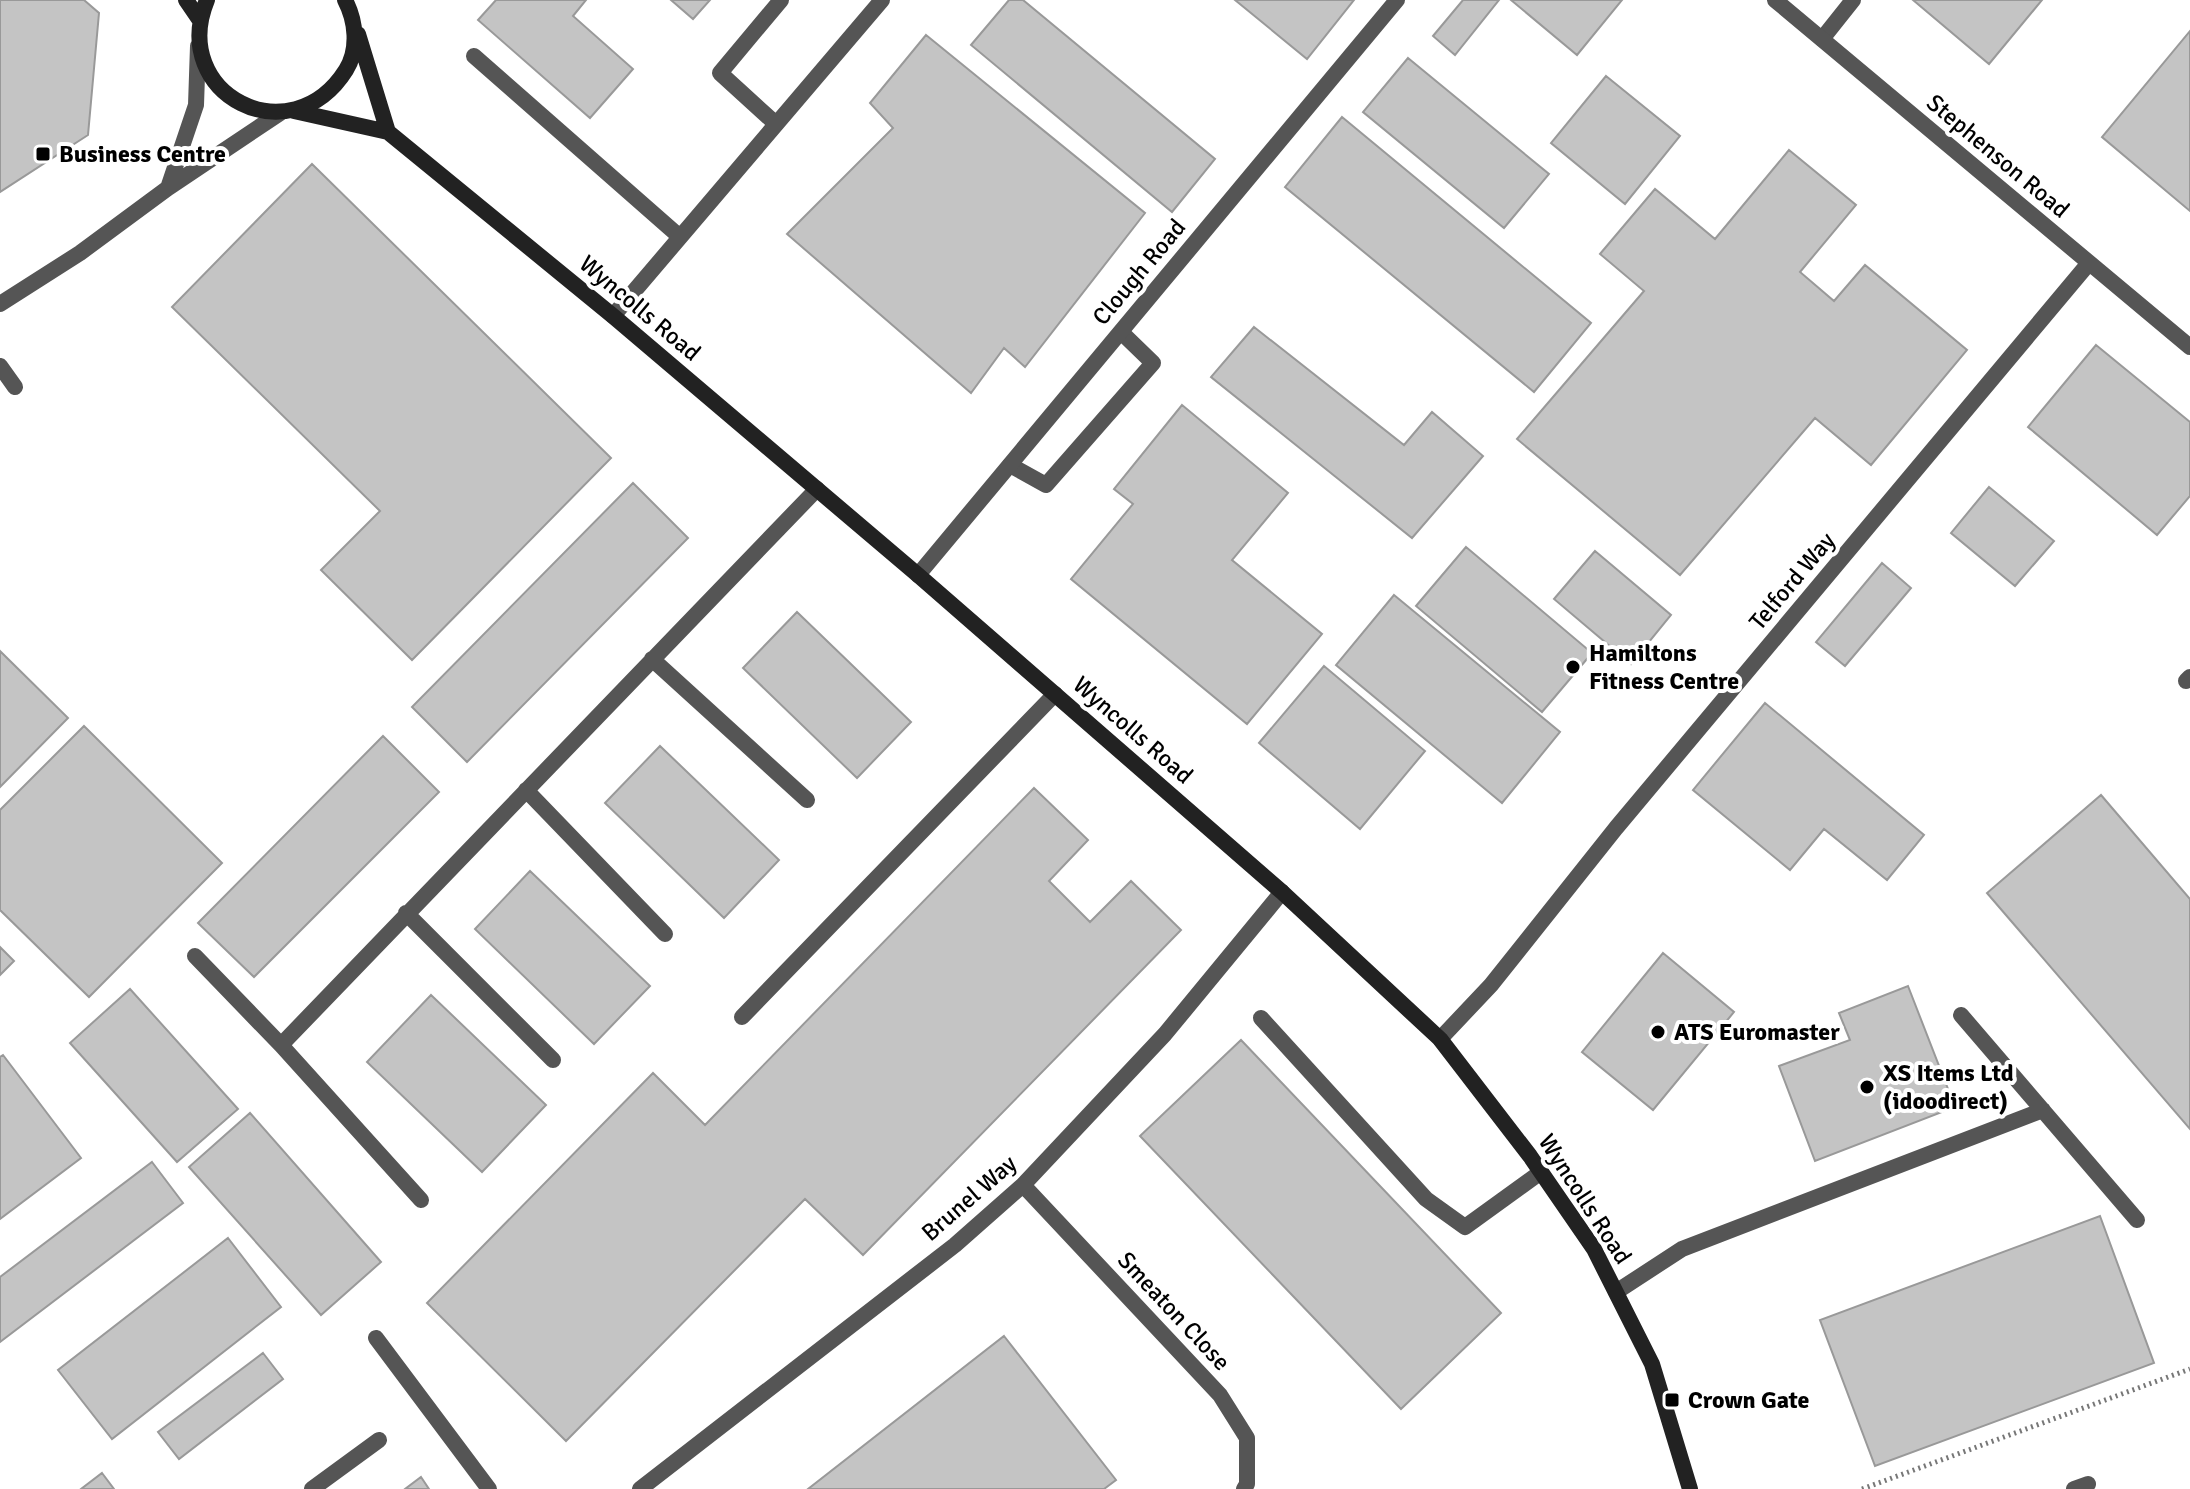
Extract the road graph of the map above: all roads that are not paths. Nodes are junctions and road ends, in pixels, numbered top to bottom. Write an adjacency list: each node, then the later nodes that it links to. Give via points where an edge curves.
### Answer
1 (186, 0): 9 (street)
2 (207, 0): 9 (street)
3 (781, 0): 14 (street, via 720,73)
4 (882, 0): 14 (street)
5 (1397, 0): 21 (street, Clough Road)
6 (1775, 0): 10 (street, Stephenson Road)
7 (1853, 0): 10 (street)
8 (351, 8): 13 (street, via 355,40 349,65 317,102); 15 (street)
9 (199, 19): 11 (street)
10 (1822, 39): 18 (street, Stephenson Road)
11 (198, 45): 13 (street, Wyncolls Road, via 207,72 226,95 251,109); 16 (street, via 196,105)
12 (474, 56): 17 (street)
13 (287, 112): 15 (street, Wyncolls Road); 16 (street)
14 (776, 124): 17 (street)
15 (388, 132): 20 (street, Wyncolls Road)
16 (168, 188): 19 (street)
17 (680, 237): 20 (street)
18 (2089, 263): 22 (street, Stephenson Road); 39 (street, Telford Way, via 1491,985)
19 (0, 304)
20 (613, 316): 26 (street, Wyncolls Road)
21 (1121, 332): 25 (street, Clough Road); 25 (street, via 1153,363 1046,485)
22 (2190, 347)
23 (0, 366): 24 (street)
24 (15, 387)
25 (1010, 465): 27 (street, Clough Road)
26 (817, 489): 27 (street, Wyncolls Road); 28 (street)
27 (918, 575): 29 (street, Wyncolls Road)
28 (652, 659): 30 (street); 31 (street)
29 (1055, 694): 32 (street, Wyncolls Road); 37 (street)
30 (526, 790): 33 (street); 34 (street)
31 (807, 800)
32 (1282, 892): 39 (street, Wyncolls Road); 44 (street, Brunel Way, via 1165,1034)
33 (406, 913): 40 (street); 41 (street)
34 (665, 934)
35 (195, 956): 40 (street)
36 (1961, 1015): 42 (street)
37 (742, 1017)
38 (1261, 1018): 43 (street, via 1426,1199 1465,1227)
39 (1440, 1039): 43 (street, Wyncolls Road)
40 (281, 1045): 45 (street)
41 (553, 1060)
42 (2043, 1110): 46 (street); 47 (street, via 1682,1249)
43 (1541, 1172): 47 (street, Wyncolls Road, via 1594,1249)
44 (1023, 1185): 52 (street, Brunel Way, via 943,1254); 53 (street, Smeaton Close, via 1220,1395 1247,1438)
45 (421, 1200)
46 (2137, 1220)
47 (1616, 1292): 54 (street, Wyncolls Road, via 1652,1364)
48 (376, 1338): 51 (street)
49 (379, 1440): 50 (street)
50 (312, 1489)
51 (489, 1489)
52 (640, 1489)
53 (1244, 1489)
54 (1690, 1489)

